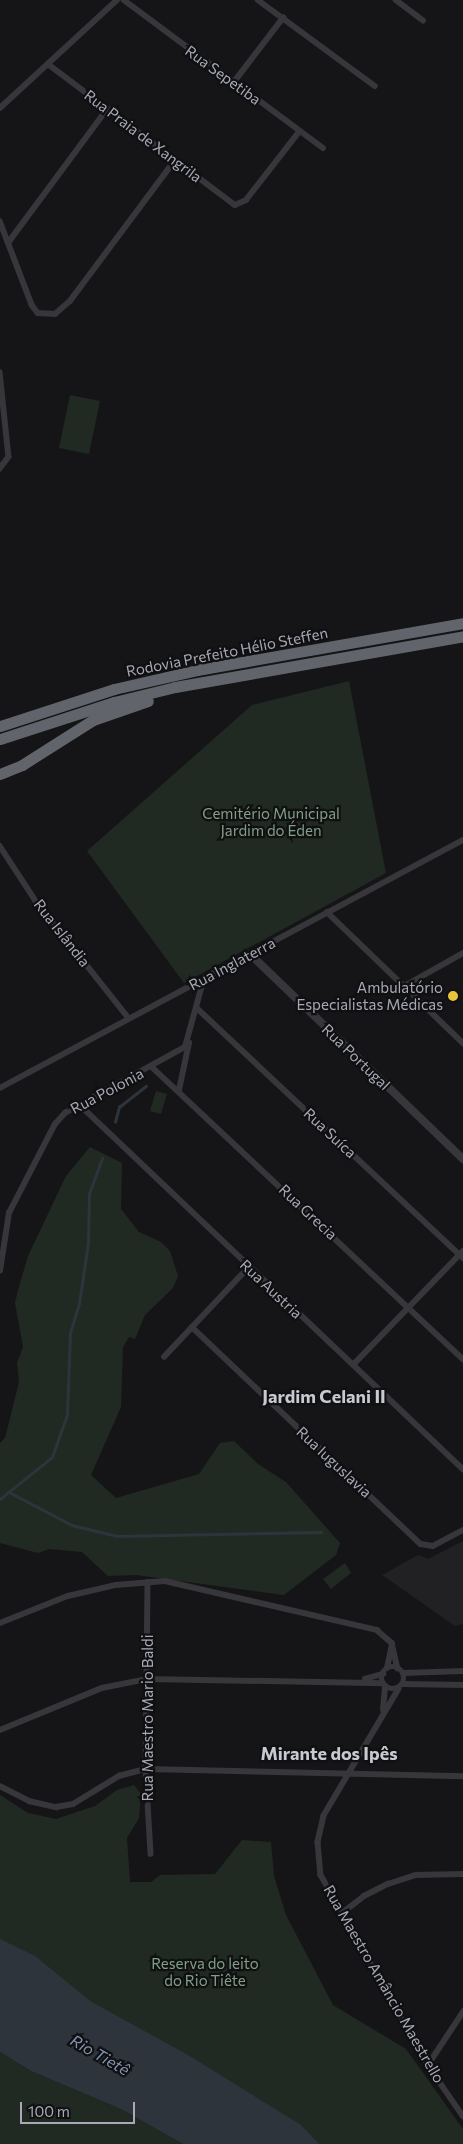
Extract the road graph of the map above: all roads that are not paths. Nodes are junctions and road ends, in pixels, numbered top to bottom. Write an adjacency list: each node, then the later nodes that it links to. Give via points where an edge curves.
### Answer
1 (117, 0): 7 (street)
2 (124, 0): 8 (street, Rua Sepetiba)
3 (258, 0): 5 (street)
4 (396, 0): 6 (street)
5 (283, 18): 8 (street); 9 (street)
6 (423, 20)
7 (48, 64): 10 (street); 11 (street, Rua Praia de Xangrila)
8 (234, 82): 12 (street, Rua Sepetiba)
9 (375, 86)
10 (0, 108)
11 (107, 108): 14 (street, Rua Praia de Xangrila); 16 (street)
12 (300, 132): 13 (street, Rua Sepetiba); 14 (street, Rua Praia de Xangrila, via 240,205)
13 (322, 148)
14 (175, 160): 16 (street, via 70,301 55,314 38,313 32,305)
15 (0, 221): 16 (street)
16 (8, 243)
17 (0, 372): 18 (street, via 9,457)
18 (2, 468)
19 (463, 621): 22 (highway, Rodovia Prefeito Hélio Steffen, via 197,670 114,689)
20 (463, 636): 21 (highway, Rodovia Prefeito Hélio Steffen)
21 (175, 687): 23 (highway, Rodovia Prefeito Hélio Steffen, via 114,702); 24 (highway, via 93,720 22,765)
22 (0, 726)
23 (0, 738)
24 (0, 774)
25 (463, 840): 27 (street, Rua Inglaterra)
26 (0, 846): 33 (street, Rua Islândia, via 36,901)
27 (327, 912): 29 (street, Rua Inglaterra); 31 (street)
28 (463, 953): 31 (street)
29 (250, 954): 30 (street, Rua Inglaterra); 40 (street, Rua Portugal)
30 (204, 978): 32 (street); 33 (street, Rua Inglaterra)
31 (403, 987): 35 (street)
32 (197, 1008): 34 (street); 41 (street, Rua Suíca)
33 (128, 1017): 37 (street, Rua Inglaterra)
34 (189, 1041): 36 (street, Rua Polonia); 38 (street)
35 (463, 1043)
36 (152, 1067): 38 (street, Rua Grecia); 39 (street, Rua Polonia)
37 (0, 1088)
38 (179, 1090): 45 (street, Rua Grecia)
39 (82, 1106): 42 (street, Rua Polonia, via 66,1113 55,1124 8,1213); 43 (street, Rua Austria)
40 (463, 1159)
41 (462, 1255): 45 (street)
42 (1, 1264): 44 (street, Rua Polonia)
43 (248, 1268): 46 (street); 49 (street, Rua Austria)
44 (0, 1271)
45 (409, 1308): 48 (street, Rua Grecia); 49 (street)
46 (192, 1327): 47 (street); 51 (street, Rua Iuguslavia, via 421,1544 433,1546)
47 (164, 1357)
48 (463, 1359)
49 (354, 1364): 50 (street, Rua Austria)
50 (463, 1469)
51 (463, 1530)
52 (148, 1582): 53 (street, via 68,1596); 54 (street, via 196,1585 377,1630); 60 (street, Rua Maestro Mario Baldi)
53 (0, 1623)
54 (392, 1643): 55 (street); 56 (street)
55 (387, 1668): 56 (street); 59 (street)
56 (398, 1668): 58 (street)
57 (463, 1671): 58 (street)
58 (404, 1673): 64 (street)
59 (382, 1674): 61 (street); 62 (street)
60 (147, 1679): 61 (street); 66 (street, via 102,1688); 67 (street, Rua Maestro Mario Baldi)
61 (361, 1680): 62 (street)
62 (384, 1684): 64 (street); 65 (street, Rua Maestro Amâncio Maestrello)
63 (463, 1685): 64 (street)
64 (401, 1686): 65 (street, Rua Maestro Amâncio Maestrello)
65 (383, 1712): 68 (street, Rua Maestro Amâncio Maestrello)
66 (0, 1730)
67 (146, 1769): 68 (street); 70 (street, via 119,1776 72,1804 56,1807 29,1801); 71 (street, Rua Maestro Mario Baldi)
68 (347, 1772): 69 (street); 73 (street, Rua Maestro Amâncio Maestrello, via 324,1816 318,1842 321,1875)
69 (463, 1776)
70 (0, 1786)
71 (151, 1854)
72 (463, 1874): 73 (street, via 416,1875 388,1884 364,1896)
73 (341, 1914): 75 (street, Rua Maestro Amâncio Maestrello)
74 (463, 2012): 75 (street)
75 (428, 2065): 76 (street, Rua Maestro Amâncio Maestrello)
76 (463, 2116)

